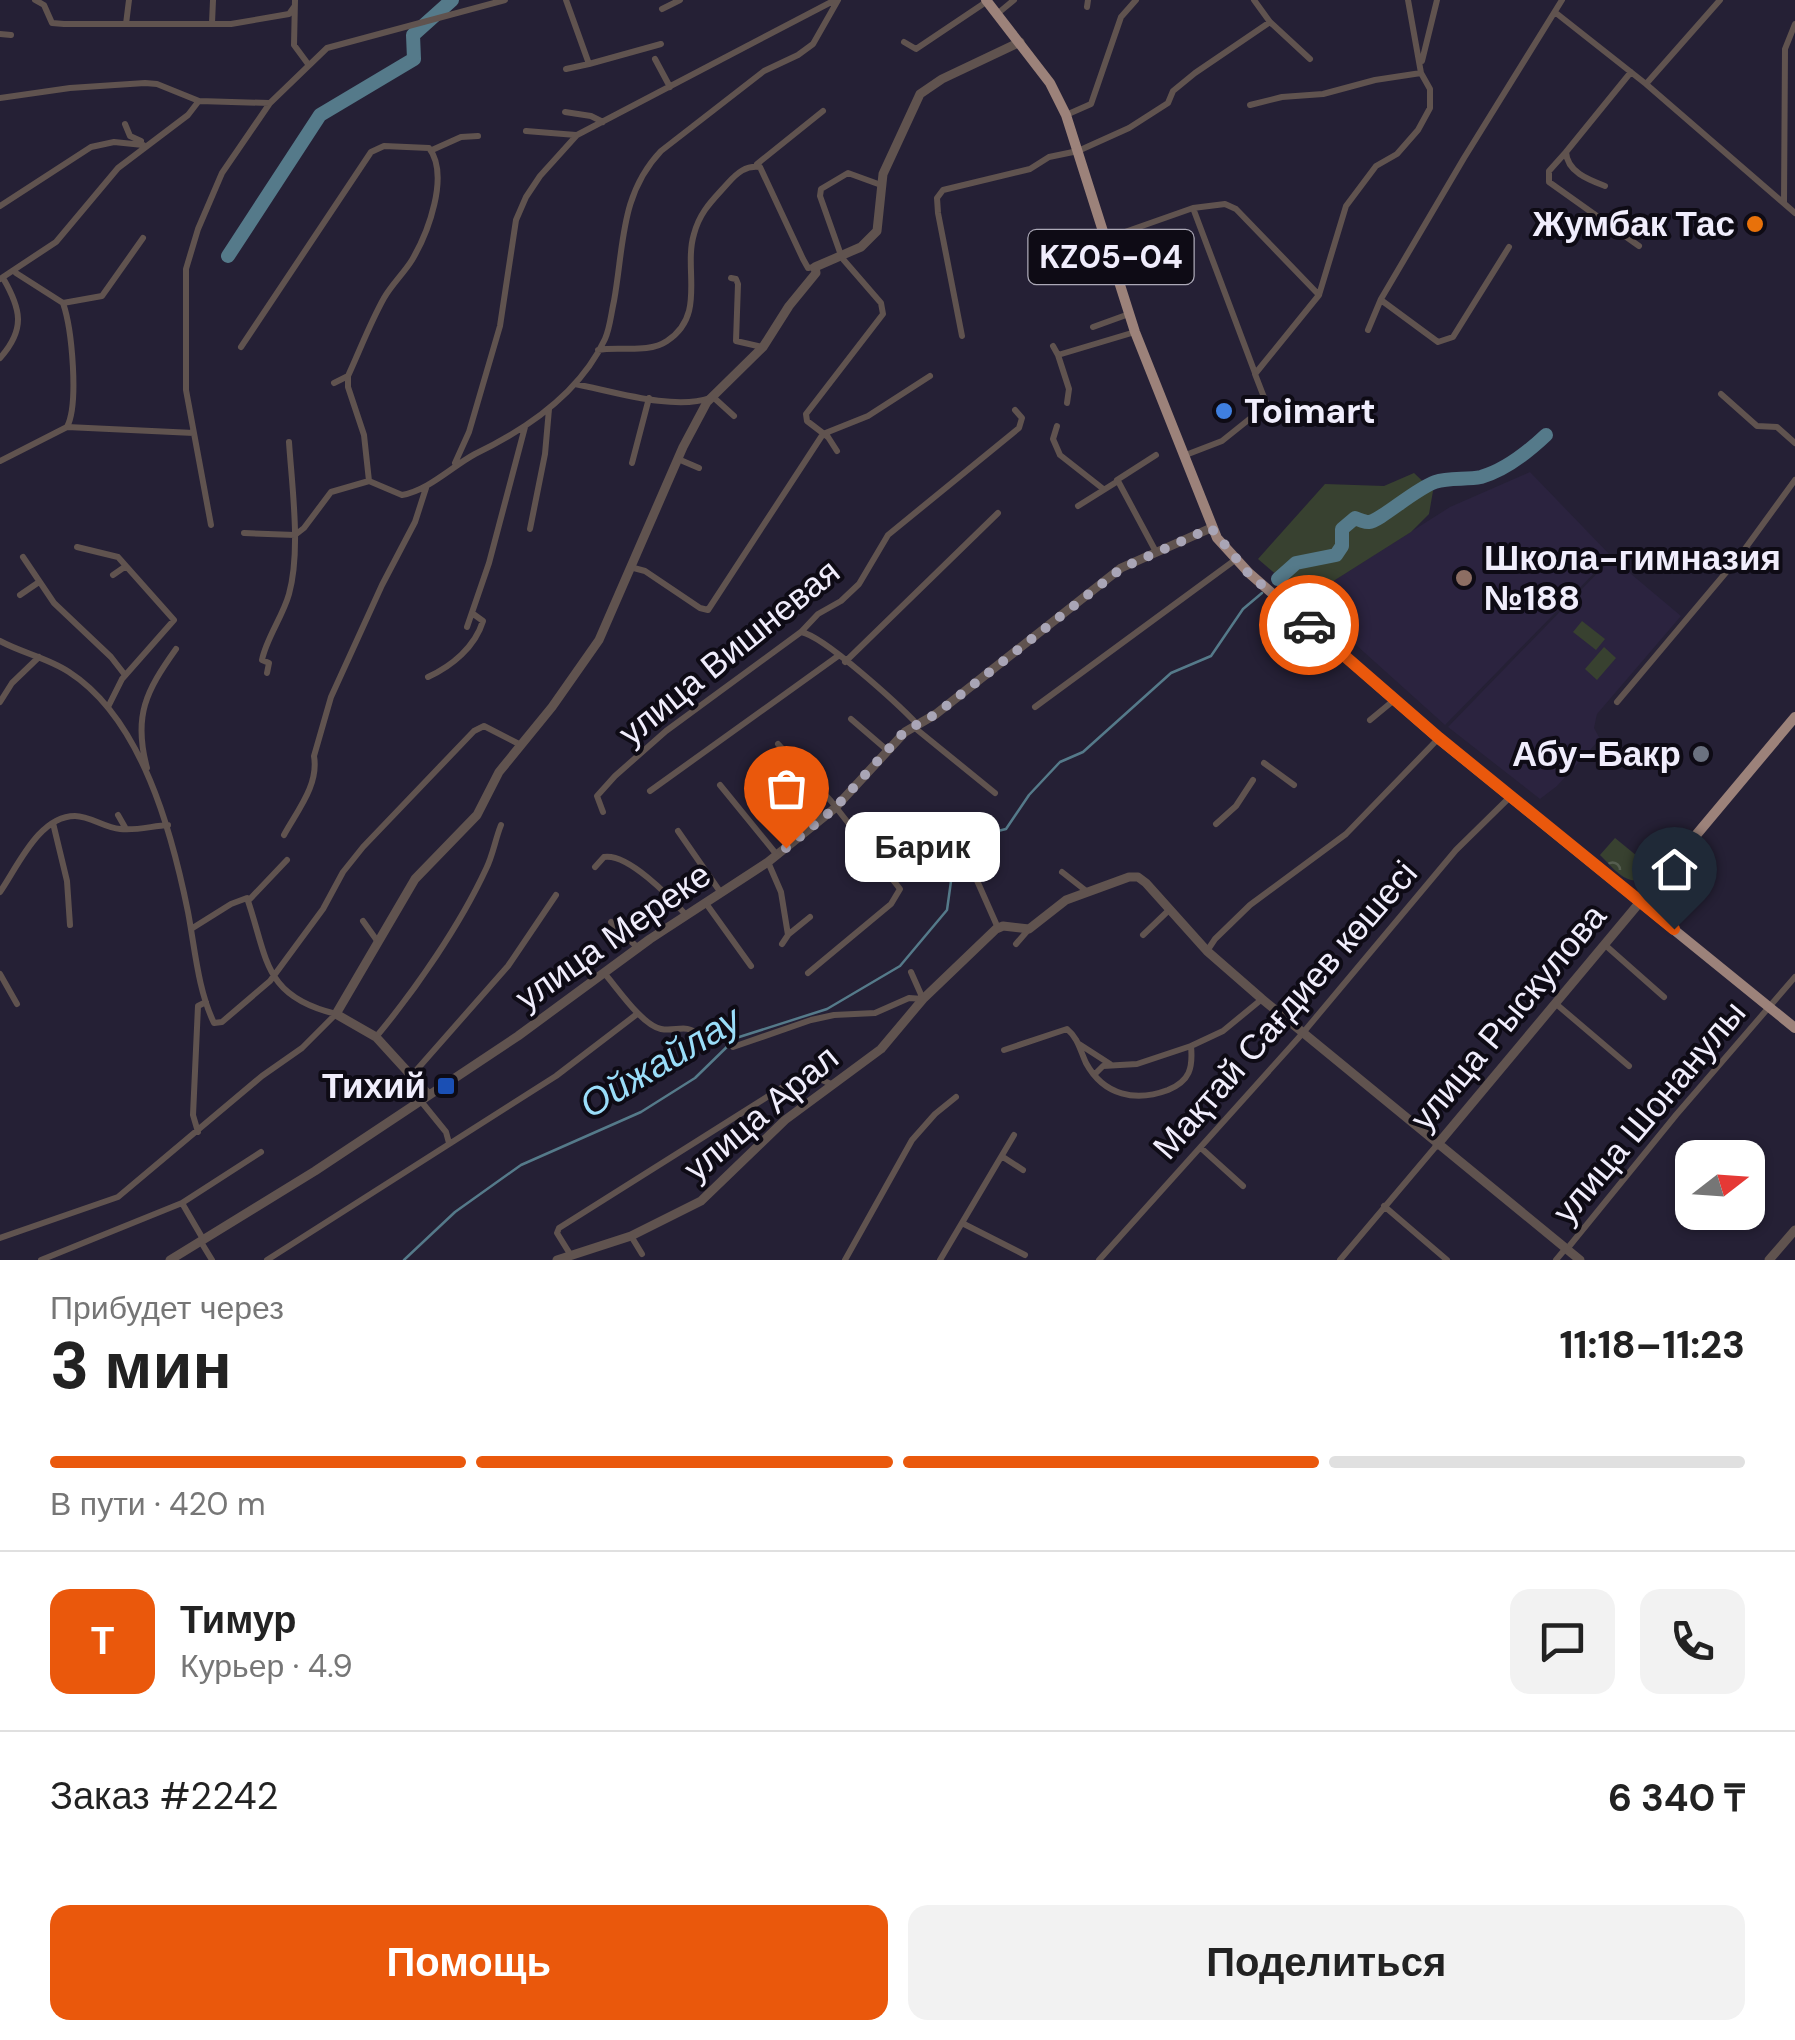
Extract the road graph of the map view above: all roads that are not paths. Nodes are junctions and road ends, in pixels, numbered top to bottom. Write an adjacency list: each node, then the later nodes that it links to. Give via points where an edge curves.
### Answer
1 (35, 0): 23 (street, via 52,23)
2 (129, 0): 23 (street)
3 (213, 0): 22 (street)
4 (506, 0): 32 (street, via 327,48)
5 (566, 0): 33 (street)
6 (680, 0): 18 (street)
7 (836, 0): 38 (street); 84 (street, via 813,44 764,71 646,166 627,210 610,324)
8 (987, 0): 19 (main road, KZ05-04); 27 (street, via 916,49)
9 (1014, 0): 19 (street)
10 (1136, 0): 45 (street, via 1121,17 1092,104)
11 (1266, 0): 16 (street)
12 (1408, 0): 36 (street)
13 (1437, 0): 36 (street)
14 (1562, 0): 20 (street)
15 (1720, 0): 37 (street)
16 (1256, 3): 21 (street)
17 (295, 4): 22 (street, via 281,16); 32 (street, via 294,45)
18 (662, 9)
19 (997, 14): 28 (main road, KZ05-04)
20 (1556, 14): 35 (street); 74 (street)
21 (1270, 22): 31 (street); 53 (street, via 1195,73 1168,102)
22 (212, 23): 23 (street)
23 (126, 24)
24 (1795, 24): 60 (street, via 1785,49)
25 (0, 34): 26 (street)
26 (11, 36)
27 (904, 42)
28 (1020, 42): 45 (main road, KZ05-04); 58 (street, via 920,94)
29 (661, 44): 33 (street)
30 (655, 59): 38 (street)
31 (1310, 59)
32 (308, 64): 41 (street)
33 (590, 64): 34 (street)
34 (566, 69)
35 (1631, 72): 37 (street); 54 (street)
36 (1421, 73): 42 (street); 73 (street, via 1430,108 1418,130 1376,166 1346,206)
37 (1646, 84): 60 (street)
38 (670, 87): 46 (street)
39 (0, 98): 40 (street, via 145,83)
40 (199, 101): 41 (street); 51 (street)
41 (270, 103): 102 (street, via 222,173 186,269 186,390)
42 (1250, 105)
43 (822, 110): 55 (street)
44 (565, 112): 46 (street)
45 (1066, 115): 53 (main road, KZ05-04)
46 (604, 122): 49 (street)
47 (126, 124): 51 (street, via 135,141)
48 (526, 132): 49 (street)
49 (577, 135): 112 (street, via 532,186 516,220 500,326)
50 (478, 136): 52 (street)
51 (148, 143): 61 (street, via 91,147); 70 (street, via 56,242)
52 (432, 150): 82 (street, via 391,146 371,152); 88 (street, via 438,180 423,237 383,300)
53 (1078, 151): 65 (main road, KZ05-04); 80 (street, via 948,188 937,198)
54 (1566, 152): 59 (street, via 1574,170); 66 (street, via 1548,171 1549,182)
55 (760, 164): 69 (street, via 808,268); 84 (street, via 734,176 701,214 691,245 690,309 673,336 653,346)
56 (860, 170): 57 (street)
57 (867, 179): 58 (street); 68 (street, via 848,173 821,189)
58 (881, 185): 68 (street, via 877,231)
59 (1606, 186)
60 (1784, 204): 63 (street)
61 (0, 206)
62 (1194, 208): 65 (street); 73 (street, via 1236,209); 87 (street)
63 (1795, 213)
64 (144, 238): 75 (street, via 102,296)
65 (1105, 238): 76 (main road, KZ05-04)
66 (1639, 246)
67 (1509, 247): 74 (street, via 1453,338 1438,342)
68 (842, 258): 69 (street); 103 (street, via 884,314 806,414)
69 (816, 268): 83 (street)
70 (14, 272): 72 (street); 75 (street)
71 (731, 278): 83 (street, via 738,284 736,341)
72 (1, 279): 86 (street, via 19,316)
73 (1319, 295): 87 (street)
74 (1381, 299): 78 (street)
75 (63, 303): 101 (street, via 72,350 73,417)
76 (1129, 314): 77 (street); 79 (main road, KZ05-04)
77 (1094, 327)
78 (1368, 330)
79 (1135, 332): 85 (street); 108 (main road, KZ05-04)
80 (962, 336)
81 (1053, 346): 85 (street)
82 (241, 347)
83 (763, 347): 93 (street)
84 (598, 350): 91 (street)
85 (1058, 356): 95 (street)
86 (0, 358)
87 (1255, 374): 108 (street, via 1267,405 1222,440)
88 (348, 376): 90 (street); 116 (street)
89 (930, 376): 103 (street, via 868,416)
90 (334, 383)
91 (575, 384): 94 (street); 96 (street)
92 (1721, 394): 105 (street, via 1757,426 1778,427)
93 (712, 397): 94 (street); 98 (street); 109 (street)
94 (648, 398): 111 (street)
95 (1067, 402)
96 (549, 408): 100 (street); 123 (street)
97 (1015, 410): 137 (street, улица Вишневая, via 1022,418 1019,428 888,535 859,584)
98 (734, 416)
99 (1057, 426): 118 (street, via 1053,440 1060,455)
100 (525, 427): 112 (street); 135 (street)
101 (67, 428): 102 (street); 110 (street)
102 (194, 434): 121 (street)
103 (823, 434): 106 (street); 131 (street, via 708,610)
104 (288, 442): 125 (street)
105 (1795, 443)
106 (836, 451)
107 (1156, 455): 114 (street)
108 (1182, 456): 122 (main road, KZ05-04)
109 (678, 460): 113 (street); 131 (street)
110 (0, 461)
111 (632, 463)
112 (454, 465): 117 (street)
113 (700, 468)
114 (1120, 480): 118 (street); 127 (street)
115 (1795, 480): 149 (street)
116 (368, 481): 117 (street, via 402,495); 125 (street, via 330,492)
117 (426, 486): 177 (street, via 332,697 304,802)
118 (1102, 488): 119 (street)
119 (1078, 506)
120 (998, 513): 141 (street)
121 (211, 526)
122 (1211, 528): 127 (street, улица Мереке); 129 (main road, KZ05-04)
123 (530, 529)
124 (244, 532): 125 (street)
125 (295, 534): 142 (street, via 289,593 262,660 269,663)
126 (78, 547): 130 (street, via 118,557)
127 (1156, 550): 155 (street, улица Мереке, via 1122,568)
128 (24, 557): 133 (street)
129 (1236, 560): 147 (main road, KZ05-04); 150 (street)
130 (126, 566): 132 (street); 143 (street, via 174,620)
131 (630, 567): 158 (street, via 599,640)
132 (112, 575)
133 (39, 582): 134 (street); 143 (street)
134 (20, 595)
135 (472, 613): 136 (street); 144 (street, via 482,621 480,632 454,662)
136 (467, 627)
137 (802, 632): 141 (street); 169 (street, улица Вишневая, via 615,776 597,796)
138 (0, 640): 140 (street)
139 (176, 649): 161 (street, via 140,717)
140 (39, 657): 146 (street); 148 (street)
141 (842, 659): 155 (street); 165 (street)
142 (267, 673)
143 (125, 676): 145 (street)
144 (428, 677)
145 (111, 698): 146 (street); 151 (street)
146 (102, 700): 151 (street)
147 (1394, 700): 154 (street); 156 (main road, KZ05-04)
148 (0, 702)
149 (1617, 702)
150 (1035, 707)
151 (108, 708): 161 (street)
152 (1795, 717): 183 (main road, улица Рыскулова)
153 (851, 719): 159 (street)
154 (1370, 720)
155 (917, 727): 159 (street, улица Мереке); 166 (street)
156 (1439, 738): 167 (main road, KZ05-04); 211 (street, via 1346,834 1250,905)
157 (778, 744): 168 (street)
158 (521, 745): 206 (street, via 477,815 415,879); 217 (street, via 484,726 474,730 363,847)
159 (887, 750): 168 (street, улица Мереке)
160 (1264, 763): 163 (street)
161 (149, 776): 173 (street)
162 (1253, 780): 172 (street)
163 (1294, 784)
164 (720, 785): 178 (street)
165 (650, 791)
166 (995, 794)
167 (1511, 796): 184 (main road, KZ05-04); 229 (street, Мақтай Сағдиев көшесі, via 1444,863)
168 (835, 808): 178 (street, улица Мереке); 214 (street, via 900,892)
169 (604, 812)
170 (118, 816): 175 (street)
171 (52, 823): 175 (street, via 77,816); 186 (street); 200 (street)
172 (1216, 824)
173 (168, 825): 175 (street); 202 (street)
174 (501, 825): 230 (street, via 482,879)
175 (126, 830)
176 (678, 831): 187 (street)
177 (284, 835)
178 (773, 858): 187 (street, улица Мереке); 193 (street)
179 (287, 860): 189 (street)
180 (595, 867): 194 (street, via 604,857 619,858)
181 (971, 867): 201 (street)
182 (1062, 872): 185 (street)
183 (1654, 885): 184 (main road); 191 (main road, улица Рыскулова); 195 (main road, via 1650,902)
184 (1622, 887): 191 (main road, KZ05-04)
185 (1084, 890): 192 (street, via 1138,877); 203 (street)
186 (0, 892)
187 (721, 893): 190 (street, улица Мереке)
188 (556, 894): 238 (street, via 508,966)
189 (249, 900): 202 (street); 217 (street)
190 (705, 902): 194 (street, улица Мереке); 212 (street)
191 (1640, 902): 195 (main road, KZ05-04); 209 (street, улица Рыскулова)
192 (1168, 910): 205 (street); 211 (street)
193 (786, 912): 199 (street, via 791,923); 204 (street)
194 (686, 915): 210 (street, улица Мереке)
195 (1658, 916): 225 (main road, KZ05-04)
196 (810, 917): 199 (street)
197 (363, 921): 206 (street)
198 (611, 922): 210 (street)
199 (803, 923): 204 (street)
200 (70, 925)
201 (998, 928): 203 (street); 220 (street, улица Арал)
202 (191, 929): 222 (street)
203 (1029, 929): 208 (street)
204 (788, 934): 207 (street)
205 (1143, 935)
206 (378, 943): 226 (street)
207 (782, 944)
208 (1016, 944)
209 (1604, 944): 219 (street); 223 (street, улица Рыскулова)
210 (638, 948): 216 (street, улица Мереке)
211 (1207, 952): 221 (street)
212 (751, 966)
213 (911, 972): 220 (street)
214 (808, 973)
215 (0, 974): 224 (street)
216 (604, 974): 227 (street); 241 (street, улица Мереке)
217 (273, 977): 222 (street, via 222,1022 214,1023); 226 (street, via 298,999)
218 (1795, 977): 225 (street, улица Шонанулы)
219 (1664, 997)
220 (923, 999): 234 (street, via 865,1015 810,1020); 240 (street, улица Арал, via 881,1049)
221 (1262, 999): 229 (street); 233 (street, via 1223,1032)
222 (206, 1002): 243 (street, via 198,1006)
223 (1556, 1002): 237 (street); 246 (street, улица Рыскулова)
224 (18, 1004)
225 (1770, 1007): 228 (main road, KZ05-04); 259 (street, улица Шонанулы)
226 (336, 1014): 230 (street); 243 (street)
227 (635, 1018): 231 (street, via 664,1030 691,1029); 245 (street)
228 (1795, 1028)
229 (1302, 1034): 246 (street); 247 (street, Мақтай Сағдиев көшесі)
230 (376, 1037): 238 (street)
231 (698, 1038)
232 (1080, 1044): 235 (street, via 1067,1029); 236 (street); 239 (street)
233 (1191, 1046): 236 (street, via 1137,1064); 239 (street, via 1188,1078 1160,1093 1132,1098)
234 (733, 1048)
235 (1004, 1050)
236 (1111, 1064): 239 (street)
237 (1629, 1066)
238 (413, 1074): 241 (street)
239 (1095, 1074)
240 (832, 1084): 256 (street, улица Арал, via 784,1120 701,1201); 260 (street, via 803,1075 572,1220 557,1232)
241 (424, 1097): 245 (street); 258 (street, улица Мереке)
242 (956, 1097): 268 (street, via 912,1140)
243 (198, 1132): 257 (street, via 118,1198)
244 (1014, 1135): 249 (street)
245 (448, 1143): 266 (street)
246 (1436, 1145): 253 (street, улица Рыскулова); 259 (street)
247 (1201, 1148): 251 (street); 270 (street, Мақтай Сағдиев көшесі)
248 (260, 1152): 252 (street)
249 (1003, 1156): 250 (street); 254 (street)
250 (1023, 1170)
251 (1243, 1186)
252 (182, 1203): 258 (street); 263 (street)
253 (1384, 1206): 271 (street, улица Рыскулова); 272 (street)
254 (962, 1223): 262 (street); 269 (street)
255 (1795, 1230): 275 (street)
256 (631, 1236): 260 (street, улица Арал); 261 (street)
257 (0, 1238)
258 (202, 1241): 264 (street, улица Мереке); 265 (street)
259 (1566, 1249): 273 (street, улица Шонанулы); 274 (street)
260 (570, 1254): 267 (street, улица Арал)
261 (642, 1254)
262 (1025, 1255)
263 (42, 1260)
264 (170, 1260)
265 (212, 1260)
266 (267, 1260)
267 (557, 1260)
268 (845, 1260)
269 (940, 1260)
270 (1098, 1260)
271 (1340, 1260)
272 (1447, 1260)
273 (1556, 1260)
274 (1580, 1260)
275 (1770, 1260)

